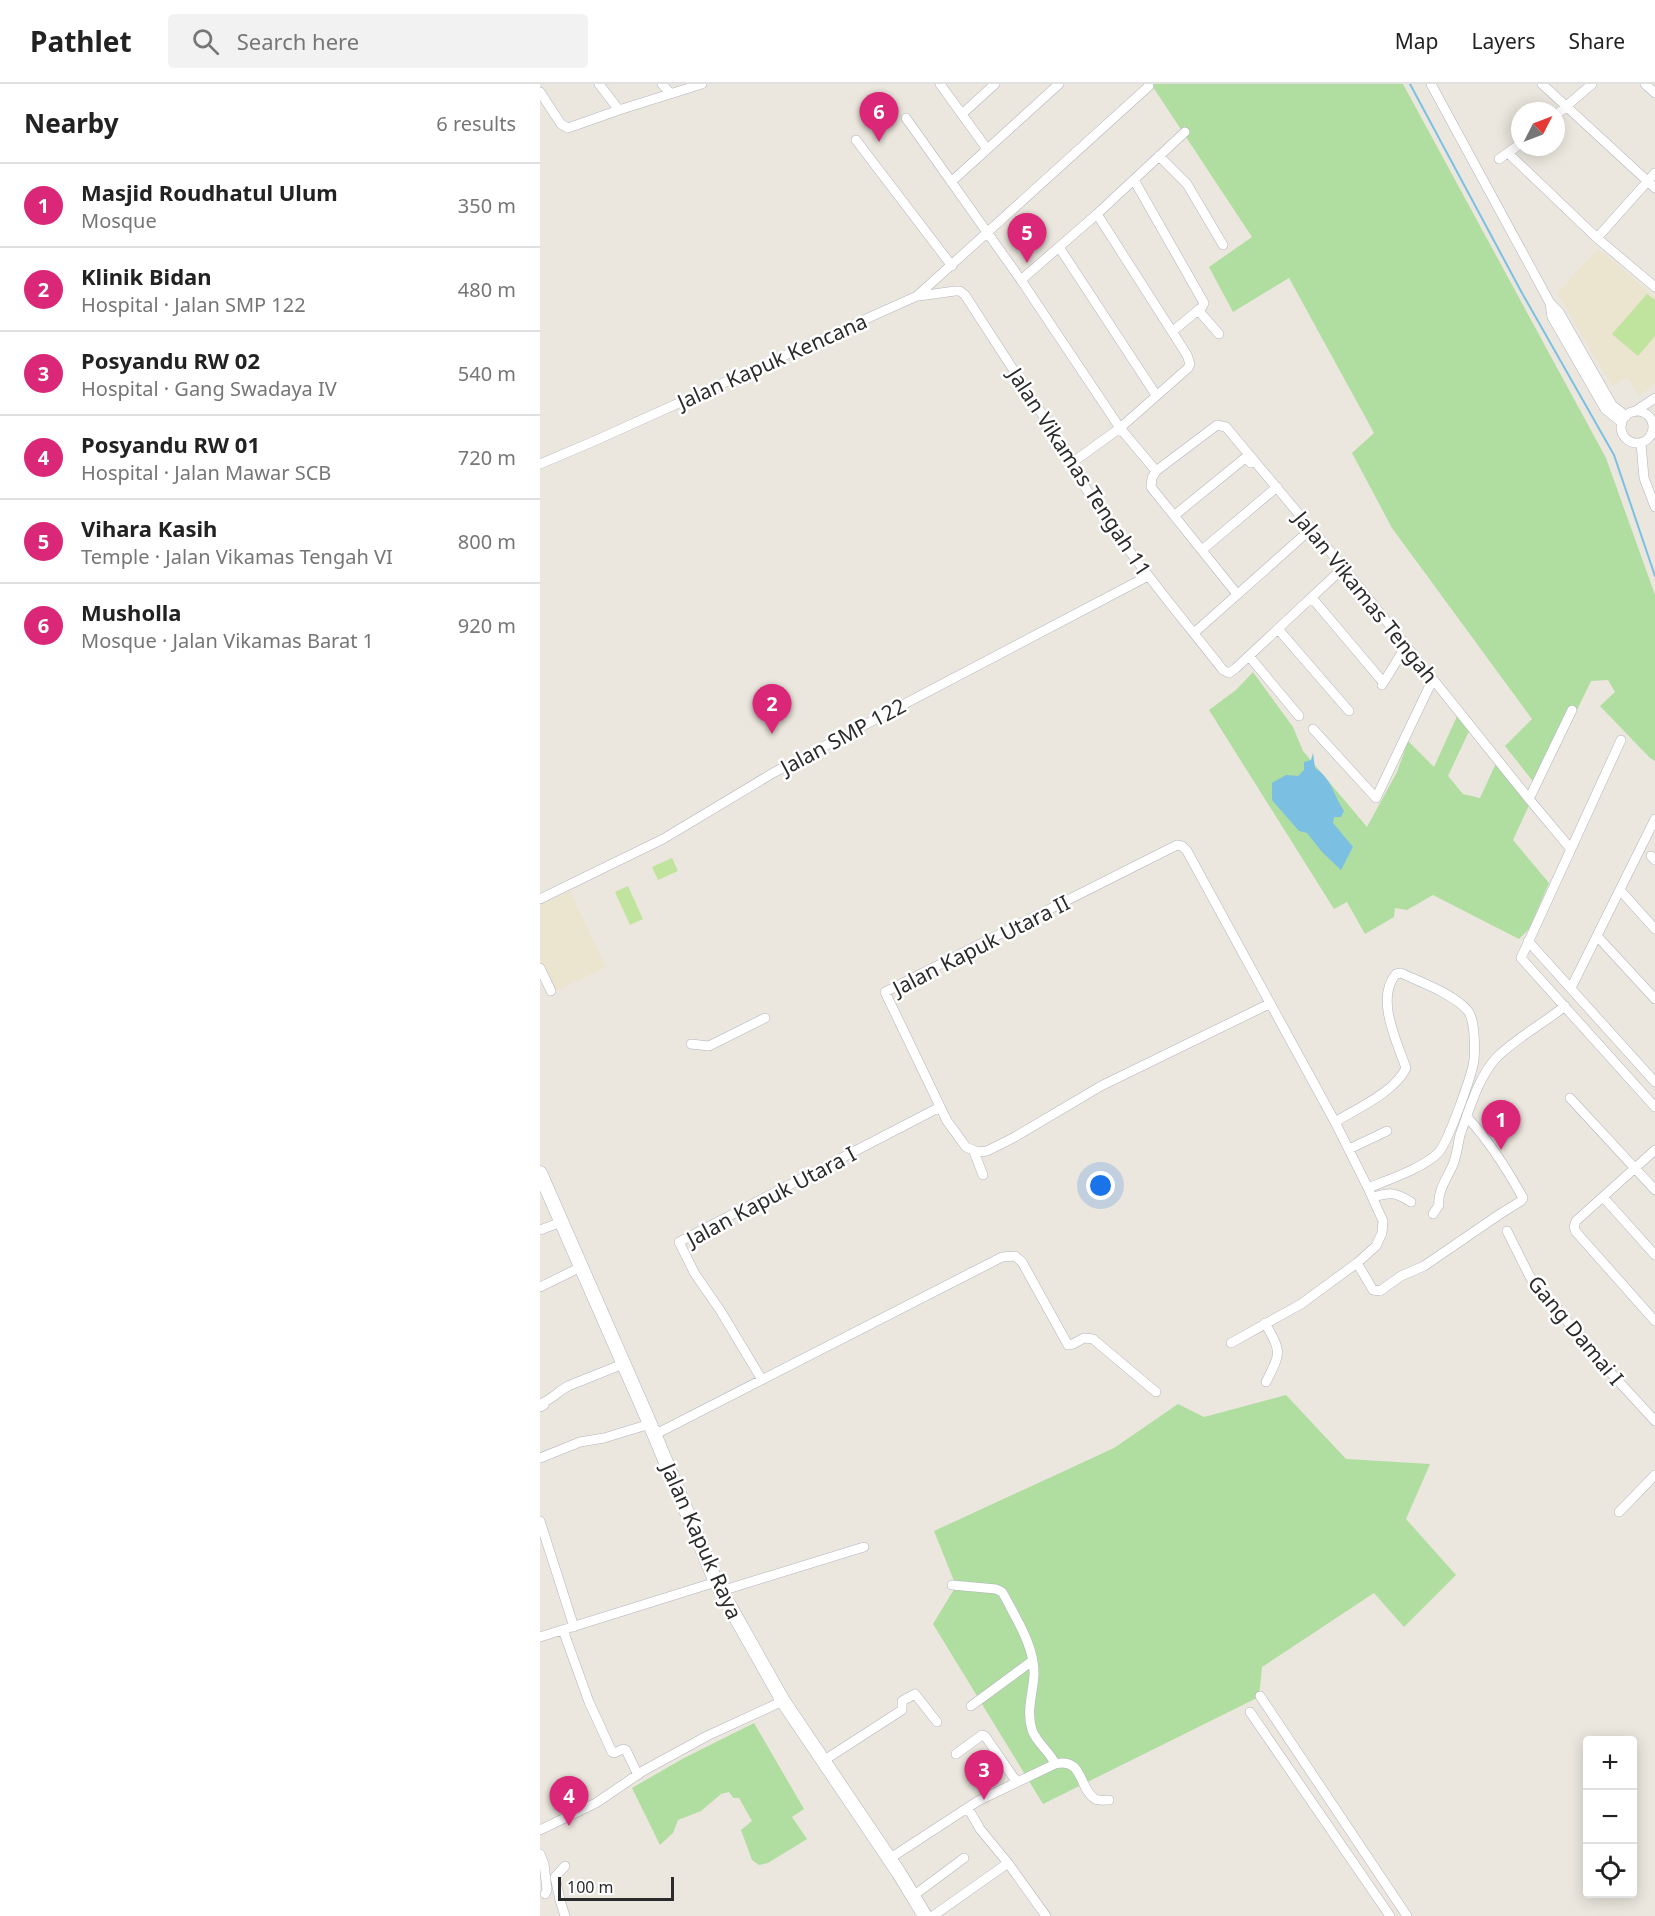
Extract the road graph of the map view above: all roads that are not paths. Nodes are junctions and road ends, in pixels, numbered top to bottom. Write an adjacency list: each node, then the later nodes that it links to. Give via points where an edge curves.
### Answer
1 (599, 84): 16 (street)
2 (662, 84): 13 (street)
3 (702, 84): 13 (street)
4 (940, 84): 17 (street)
5 (995, 84): 17 (street)
6 (1059, 84): 21 (street)
7 (1431, 84): 44 (street, via 1605,409)
8 (1542, 84): 15 (street)
9 (1592, 84): 15 (street)
10 (1645, 84): 14 (street)
11 (1149, 86): 31 (street, Jalan Kapuk Kencana)
12 (540, 92): 16 (street, via 561,124 568,128)
13 (670, 93): 16 (street)
14 (1655, 93)
15 (1566, 106): 29 (street)
16 (620, 110)
17 (962, 114): 21 (street)
18 (906, 118): 28 (street)
19 (1185, 132): 24 (street)
20 (856, 140): 35 (street)
21 (987, 150): 28 (street)
22 (1511, 151): 23 (street)
23 (1508, 153): 25 (street); 32 (street)
24 (1159, 156): 27 (street); 33 (street, via 1187,184)
25 (1499, 159)
26 (1655, 173): 29 (street)
27 (1134, 180): 30 (street); 39 (street, via 1203,300)
28 (951, 182): 31 (street)
29 (1651, 185): 32 (street)
30 (1096, 214): 34 (street); 40 (street)
31 (988, 233): 35 (street, Jalan Kapuk Kencana); 36 (street)
32 (1597, 238): 37 (street)
33 (1223, 245)
34 (1059, 247): 36 (street); 42 (street)
35 (952, 266): 38 (street, Jalan Kapuk Kencana)
36 (1021, 280): 45 (street)
37 (1655, 287)
38 (917, 296): 48 (street, Jalan Vikamas Tengah 11, via 955,291 965,295); 49 (street, Jalan Kapuk Kencana)
39 (1198, 310): 40 (street); 41 (street)
40 (1173, 331): 42 (street, via 1190,364)
41 (1219, 334)
42 (1156, 395): 45 (street)
43 (1655, 398): 44 (street)
44 (1627, 417): 46 (street, via 1646,414); 47 (street, via 1622,431 1626,438)
45 (1120, 428): 48 (street); 51 (street)
46 (1653, 434): 47 (street)
47 (1641, 443): 53 (street, via 1644,478)
48 (1073, 462): 58 (street, Jalan Vikamas Tengah 11, via 1078,476)
49 (540, 464)
50 (1254, 467): 54 (street, via 1245,458)
51 (1156, 471): 52 (street, Jalan Vikamas Tengah, via 1222,425); 54 (street, via 1151,487)
52 (1277, 487): 55 (street, Jalan Vikamas Tengah); 56 (street)
53 (1655, 507)
54 (1175, 515): 56 (street)
55 (1311, 529): 57 (street, Jalan Vikamas Tengah); 59 (street)
56 (1202, 550): 59 (street)
57 (1343, 568): 60 (street, Jalan Vikamas Tengah 11); 63 (street, Jalan Vikamas Tengah)
58 (1148, 576): 62 (street, Jalan Vikamas Tengah 11); 75 (street, Jalan SMP 122, via 773,773 663,839)
59 (1237, 594): 62 (street)
60 (1312, 598): 61 (street, Jalan Vikamas Tengah 11); 63 (street, via 1382,684)
61 (1278, 629): 64 (street, Jalan Vikamas Tengah 11); 66 (street)
62 (1194, 633): 64 (street, Jalan Vikamas Tengah 11, via 1222,670 1229,673)
63 (1406, 646): 65 (street, Jalan Vikamas Tengah)
64 (1249, 656): 68 (street)
65 (1433, 679): 69 (street, via 1376,798); 71 (street, Jalan Vikamas Tengah)
66 (1349, 711)
67 (1572, 711): 71 (street)
68 (1299, 716)
69 (1313, 729)
70 (1621, 740): 73 (street)
71 (1529, 799): 73 (street, Jalan Vikamas Tengah)
72 (1655, 819): 74 (street)
73 (1570, 848): 78 (street)
74 (1620, 890): 76 (street); 77 (street)
75 (540, 900)
76 (1655, 929)
77 (1597, 936): 80 (street); 82 (street)
78 (1527, 943): 80 (street); 84 (street, via 1522,959)
79 (540, 968): 81 (street)
80 (1571, 988): 87 (street)
81 (551, 991)
82 (1655, 999)
83 (1269, 1004): 90 (street, Jalan Kapuk Utara II, via 1187,851 1177,846 885,992); 92 (street, Jalan Kapuk Utara II); 96 (street, via 1101,1086 1013,1138 987,1151)
84 (1565, 1006): 89 (street); 91 (street, via 1497,1058 1476,1091)
85 (765, 1018): 86 (street, via 709,1046)
86 (692, 1044)
87 (1655, 1082)
88 (1570, 1098): 97 (street)
89 (1655, 1107)
90 (937, 1109): 96 (street, Jalan Kapuk Utara II, via 958,1138); 116 (street, Jalan Kapuk Utara I, via 679,1242)
91 (1467, 1117): 104 (street, via 1454,1161 1437,1197 1439,1205); 109 (street, via 1503,1164 1523,1198 1521,1201 1380,1291 1373,1290)
92 (1335, 1122): 94 (street, Jalan Kapuk Utara II); 101 (street, via 1384,1092 1406,1068 1386,1003 1393,976 1401,973 1451,997 1469,1012 1474,1061 1443,1145 1435,1156)
93 (1387, 1131): 94 (street)
94 (1348, 1149): 101 (street, Jalan Kapuk Utara II)
95 (1655, 1150): 97 (street)
96 (975, 1152): 99 (street)
97 (1636, 1168): 100 (street); 102 (street)
98 (540, 1173): 105 (main road, Jalan Kapuk Raya)
99 (983, 1175)
100 (1655, 1190)
101 (1371, 1192): 103 (street, via 1400,1195); 109 (street, Jalan Kapuk Utara II, via 1381,1215 1382,1233 1376,1246)
102 (1603, 1197): 108 (street); 112 (street, via 1576,1221 1576,1232)
103 (1411, 1202)
104 (1432, 1214)
105 (561, 1222): 106 (street); 110 (main road, Jalan Kapuk Raya)
106 (540, 1230)
107 (1507, 1231): 120 (street, Gang Damai I, via 1538,1289)
108 (1655, 1255)
109 (1357, 1263): 113 (street, via 1301,1304)
110 (581, 1267): 111 (street); 115 (main road, Jalan Kapuk Raya)
111 (540, 1287)
112 (1655, 1321)
113 (1265, 1323): 114 (street); 117 (street, via 1279,1352)
114 (1232, 1343)
115 (623, 1364): 119 (street, via 568,1386); 121 (main road, Jalan Kapuk Raya)
116 (762, 1380): 118 (street, via 1007,1256 1022,1262 1068,1345 1088,1337); 121 (street)
117 (1266, 1382)
118 (1156, 1392)
119 (540, 1407)
120 (1655, 1420)
121 (652, 1430): 122 (street, via 580,1442); 128 (main road, Jalan Kapuk Raya)
122 (540, 1458)
123 (1655, 1475): 124 (street)
124 (1619, 1512)
125 (540, 1521): 129 (street)
126 (864, 1547): 128 (street)
127 (952, 1586): 132 (street, via 1002,1592)
128 (718, 1587): 129 (street); 134 (main road, Jalan Kapuk Raya)
129 (574, 1628): 130 (street)
130 (563, 1630): 131 (street); 141 (street, via 612,1752 624,1749)
131 (540, 1637)
132 (1032, 1661): 135 (street); 140 (street, via 1031,1728)
133 (1260, 1696): 158 (street)
134 (783, 1701): 139 (main road, Jalan Kapuk Raya); 141 (street, via 707,1736)
135 (971, 1706)
136 (1250, 1712): 157 (street)
137 (937, 1722): 139 (street, via 915,1694 902,1701 902,1710)
138 (956, 1754): 142 (street, via 985,1736)
139 (823, 1761): 148 (main road, Jalan Kapuk Raya)
140 (1055, 1764): 142 (street); 143 (street, via 1071,1764 1092,1797)
141 (638, 1775): 145 (street, via 596,1803)
142 (1017, 1781): 144 (street)
143 (1109, 1800)
144 (968, 1808): 148 (street); 149 (street)
145 (540, 1830)
146 (540, 1854): 151 (street, via 548,1890)
147 (964, 1858): 152 (street)
148 (889, 1859): 152 (main road, Jalan Kapuk Raya)
149 (1008, 1863): 155 (street); 156 (street)
150 (565, 1866): 153 (street, via 555,1877)
151 (545, 1894)
152 (913, 1896): 154 (main road, Jalan Kapuk Raya)
153 (565, 1916)
154 (925, 1916)
155 (933, 1916)
156 (1046, 1916)
157 (1390, 1916)
158 (1407, 1916)

